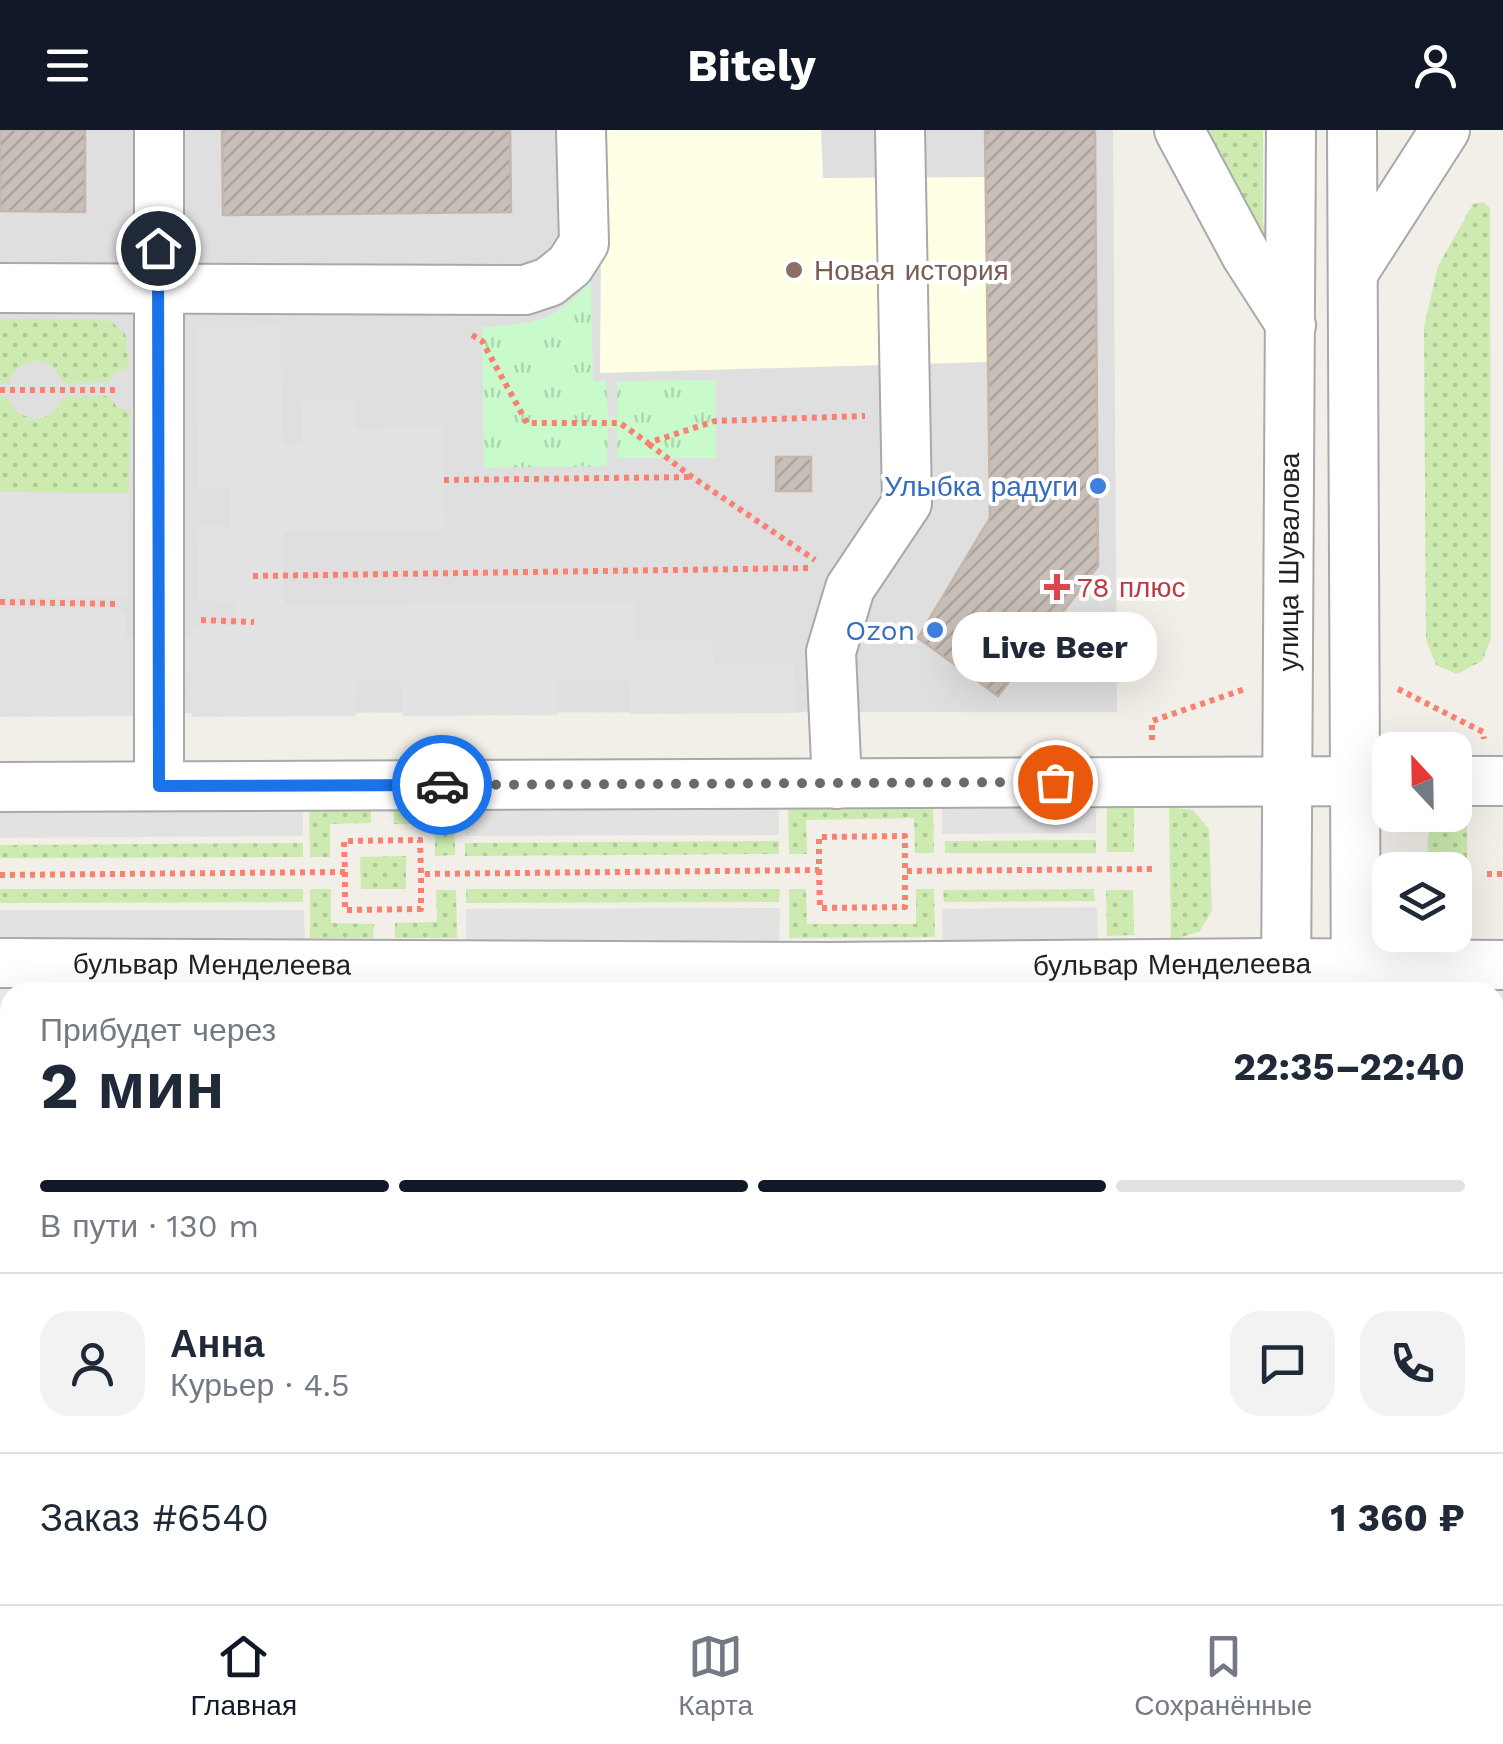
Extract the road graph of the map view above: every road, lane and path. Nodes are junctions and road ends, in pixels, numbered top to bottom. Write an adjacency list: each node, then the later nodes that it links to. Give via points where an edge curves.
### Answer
1 (159, 130): 10 (street)
2 (581, 130): 11 (street, via 584,244 570,264 549,282 525,290)
3 (900, 130): 15 (street)
4 (1179, 130): 12 (street)
5 (1291, 130): 12 (street, улица Шувалова)
6 (1352, 130): 8 (street)
7 (1445, 130): 8 (street)
8 (1353, 273): 27 (street)
9 (0, 288): 10 (street)
10 (159, 289): 11 (street); 31 (street)
11 (438, 292): 16 (path, via 440,314 482,341 527,423 620,424)
12 (1291, 325): 26 (street, улица Шувалова)
13 (0, 390): 14 (path)
14 (108, 390)
15 (903, 414): 16 (path, via 715,422); 30 (street, via 907,502 850,588 831,652)
16 (648, 443): 17 (path)
17 (692, 477): 18 (path); 19 (path, via 826,567)
18 (444, 480)
19 (253, 576)
20 (0, 602): 21 (path)
21 (134, 604)
22 (1260, 684): 24 (path)
23 (1392, 686): 25 (path)
24 (1152, 721)
25 (1484, 732)
26 (1286, 781): 27 (street); 30 (street); 43 (street, улица Шувалова)
27 (1372, 781): 44 (street)
28 (1472, 781): 29 (street)
29 (1503, 781)
30 (837, 784): 31 (street)
31 (159, 786): 32 (street)
32 (0, 788)
33 (1153, 869): 35 (path)
34 (819, 870): 35 (path, via 820,837 905,836); 35 (path, via 820,908 905,907); 37 (path)
35 (905, 871)
36 (345, 872): 37 (path, via 344,841 420,840); 37 (path, via 346,910 421,909); 40 (path)
37 (421, 874)
38 (1486, 874): 39 (path)
39 (1503, 874)
40 (0, 875)
41 (0, 963): 45 (street, бульвар Менделеева)
42 (1503, 965): 44 (street, бульвар Менделеева)
43 (1286, 978): 44 (street, бульвар Менделеева); 45 (street, бульвар Менделеева)
44 (1356, 978)
45 (830, 980)

